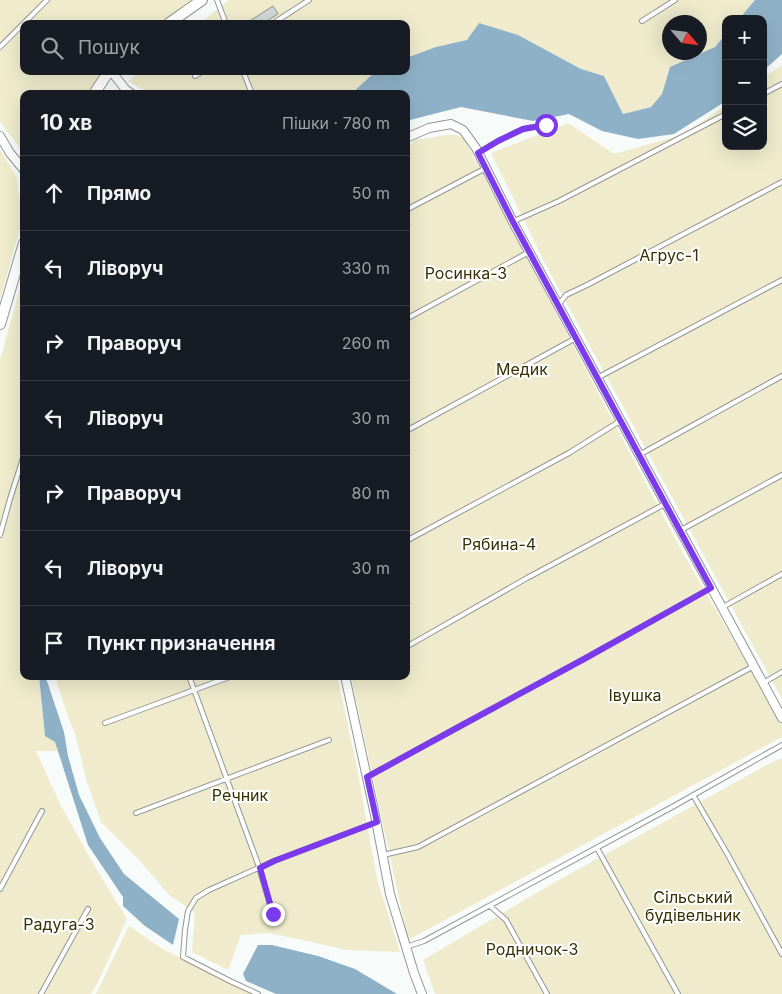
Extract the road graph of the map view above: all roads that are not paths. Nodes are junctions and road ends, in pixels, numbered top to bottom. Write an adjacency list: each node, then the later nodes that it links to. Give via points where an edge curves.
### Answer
1 (47, 0): 7 (lane)
2 (202, 0): 9 (street)
3 (218, 0): 10 (lane)
4 (309, 0): 11 (lane)
5 (675, 0): 12 (lane)
6 (186, 6): 8 (lane)
7 (27, 20)
8 (173, 20)
9 (174, 20)
10 (225, 20)
11 (278, 20)
12 (642, 21)
13 (20, 26): 14 (lane)
14 (0, 46)
15 (107, 75): 19 (street)
16 (113, 75): 20 (street)
17 (245, 75): 21 (lane)
18 (782, 84): 22 (lane)
19 (97, 90)
20 (126, 90)
21 (250, 90)
22 (767, 92)
23 (722, 116): 32 (lane)
24 (546, 125): 27 (lane, via 523,129)
25 (0, 136): 28 (street)
26 (410, 136): 27 (street, via 451,124 463,130)
27 (478, 153): 29 (street)
28 (20, 165)
29 (486, 168): 31 (lane); 32 (street)
30 (782, 182): 36 (lane, via 566,295)
31 (410, 208)
32 (513, 222): 33 (street)
33 (529, 252): 36 (street); 37 (lane)
34 (20, 257): 38 (street)
35 (782, 280): 41 (lane)
36 (558, 305): 39 (street)
37 (410, 317)
38 (0, 324)
39 (576, 338): 41 (street); 43 (lane)
40 (782, 376): 44 (lane)
41 (597, 378): 42 (street)
42 (620, 421): 44 (street); 50 (lane, via 569,453)
43 (410, 429)
44 (639, 455): 47 (street)
45 (20, 468): 49 (lane)
46 (782, 475): 48 (lane)
47 (665, 504): 48 (street); 54 (lane)
48 (680, 531): 52 (street)
49 (0, 535)
50 (410, 539)
51 (782, 574): 53 (lane)
52 (711, 588): 53 (street); 66 (lane)
53 (722, 607): 55 (street)
54 (410, 645)
55 (754, 666): 60 (street); 73 (lane, via 418,847)
56 (782, 672): 60 (lane)
57 (190, 680): 61 (lane)
58 (222, 680): 61 (lane)
59 (346, 680): 66 (street)
60 (763, 682): 62 (street)
61 (194, 691): 63 (lane); 67 (lane)
62 (782, 718)
63 (104, 723)
64 (329, 740): 67 (lane)
65 (782, 745): 68 (lane)
66 (367, 777): 71 (street)
67 (227, 779): 70 (lane); 74 (lane)
68 (694, 795): 72 (lane); 80 (lane)
69 (42, 811): 75 (lane)
70 (136, 813)
71 (377, 822): 73 (street); 74 (lane)
72 (597, 848): 76 (lane); 85 (lane)
73 (383, 855): 79 (street, via 390,894)
74 (260, 868): 78 (lane); 82 (lane, via 196,898 188,911 183,957)
75 (0, 889)
76 (490, 906): 79 (lane, via 424,941); 84 (lane, via 506,920)
77 (88, 909): 81 (lane)
78 (273, 914)
79 (406, 947): 83 (street)
80 (782, 954)
81 (41, 994)
82 (258, 994)
83 (422, 994)
84 (547, 994)
85 (678, 994)

